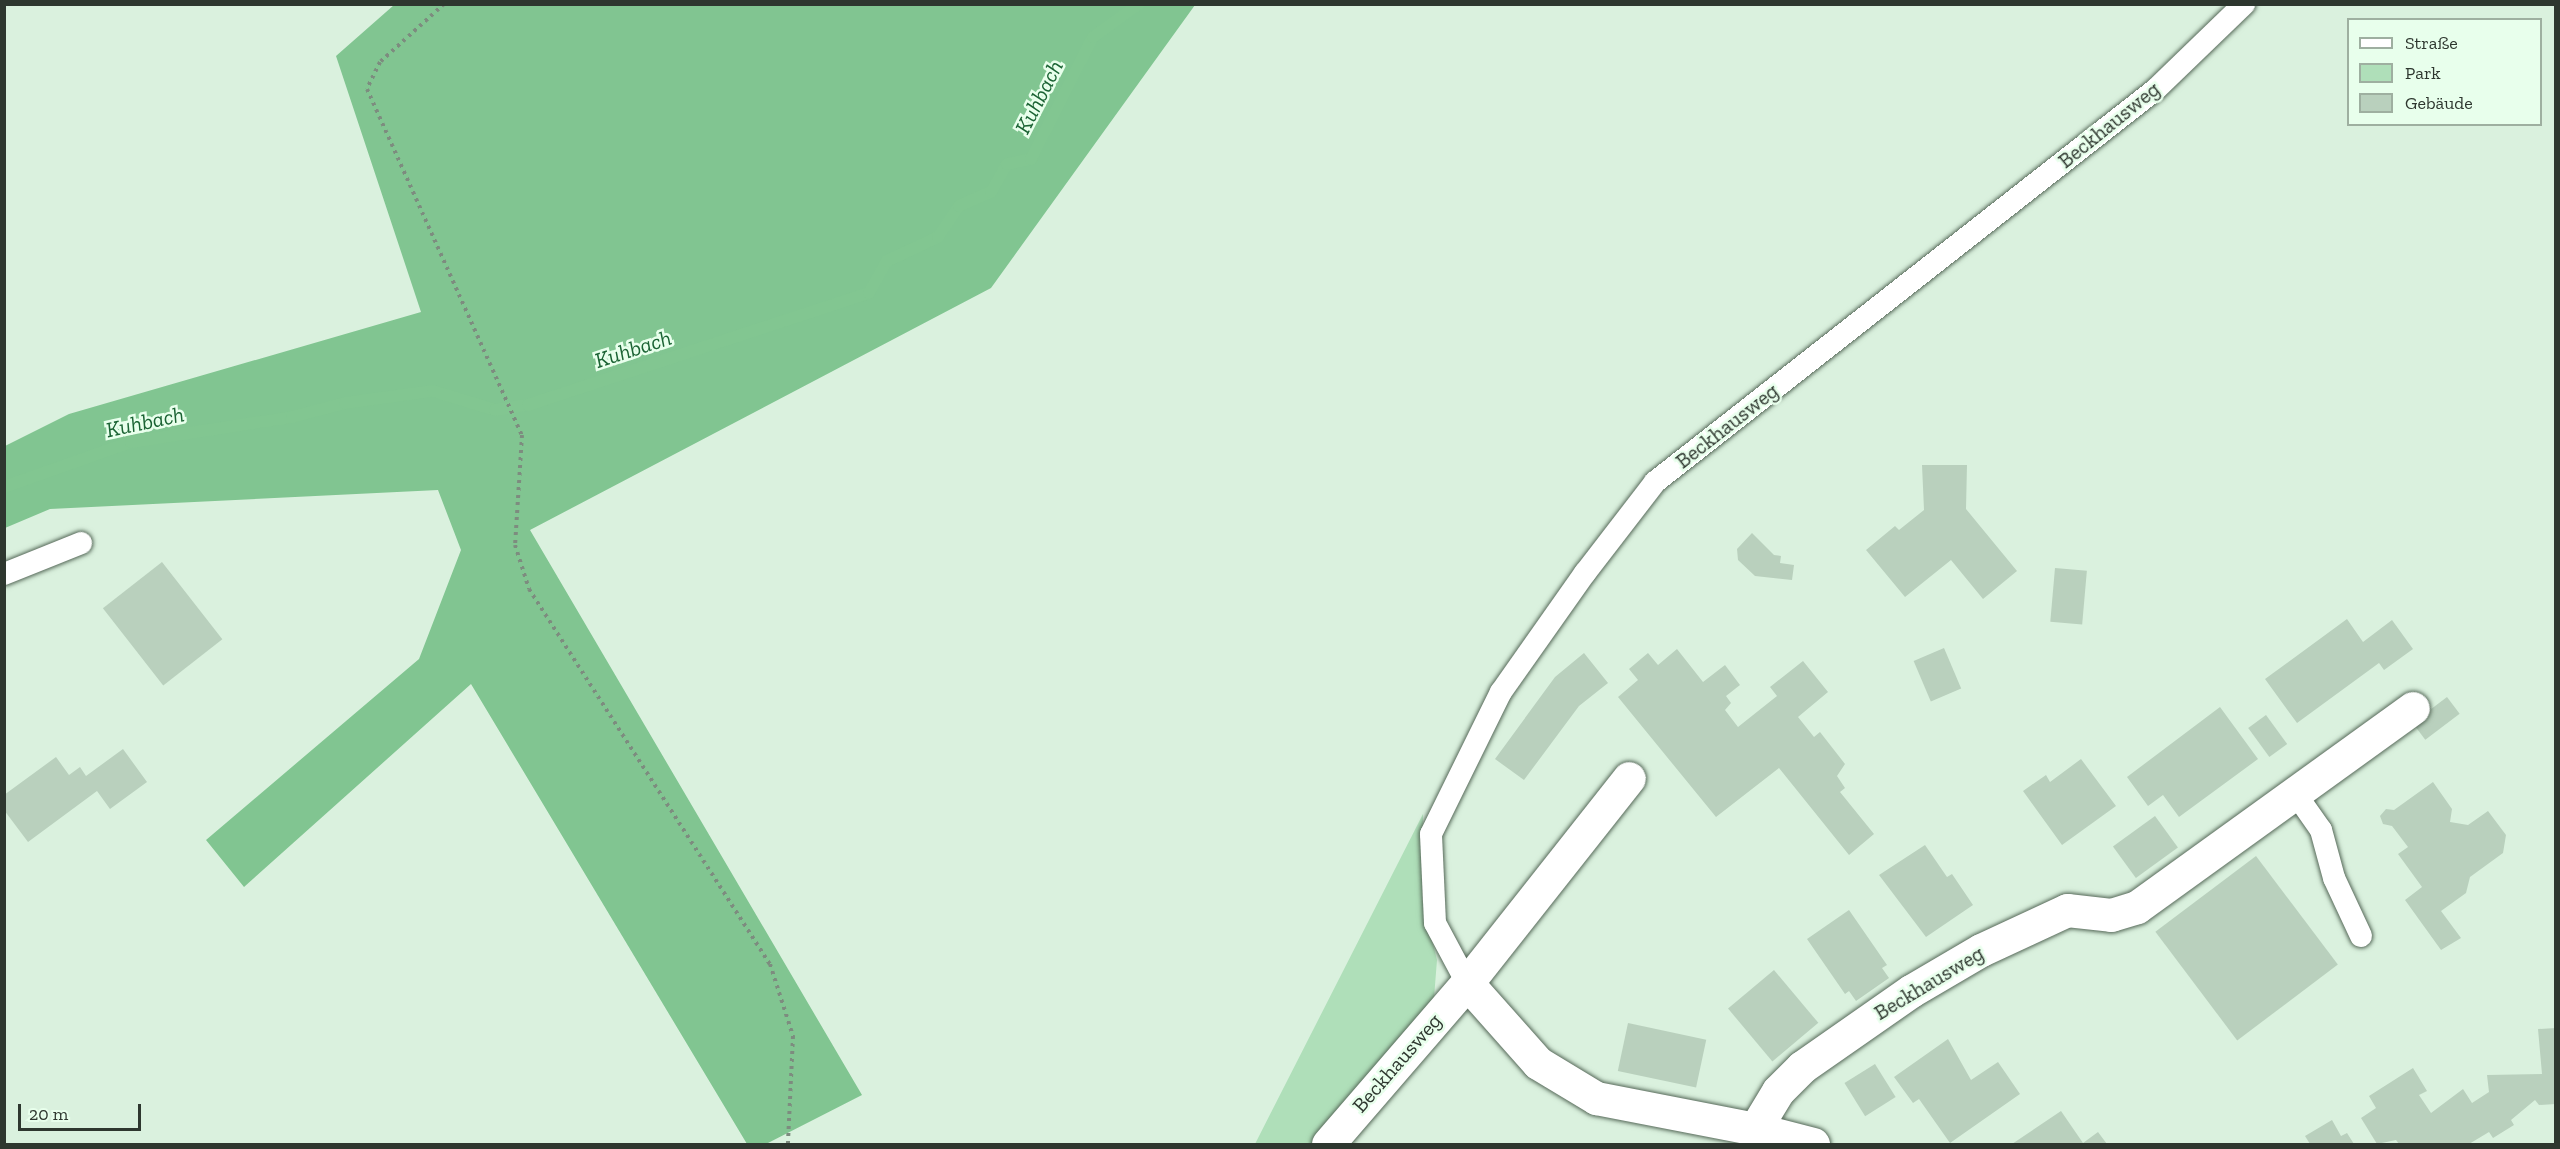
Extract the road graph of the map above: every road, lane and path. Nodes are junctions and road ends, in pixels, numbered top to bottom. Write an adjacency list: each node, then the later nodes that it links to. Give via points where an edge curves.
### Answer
1 (444, 4): 11 (path, via 380,62 367,89 522,435 515,544 529,589 770,964 793,1036)
2 (2244, 4): 9 (lane, Beckhausweg, via 2155,90 1655,482 1501,692 1431,834 1435,923)
3 (81, 543): 4 (lane)
4 (4, 574)
5 (2413, 708): 7 (street, Beckhausweg)
6 (1629, 778): 9 (street, Beckhausweg)
7 (2295, 793): 8 (lane, via 2321,830 2334,878); 10 (street, Beckhausweg, via 2137,907 2111,915 2067,910 1981,950 1911,991 1802,1068 1778,1091)
8 (2361, 936)
9 (1467, 983): 10 (street, Beckhausweg, via 1538,1063 1596,1098); 12 (street, Beckhausweg)
10 (1755, 1129): 13 (street)
11 (788, 1144)
12 (1328, 1144)
13 (1813, 1144)

